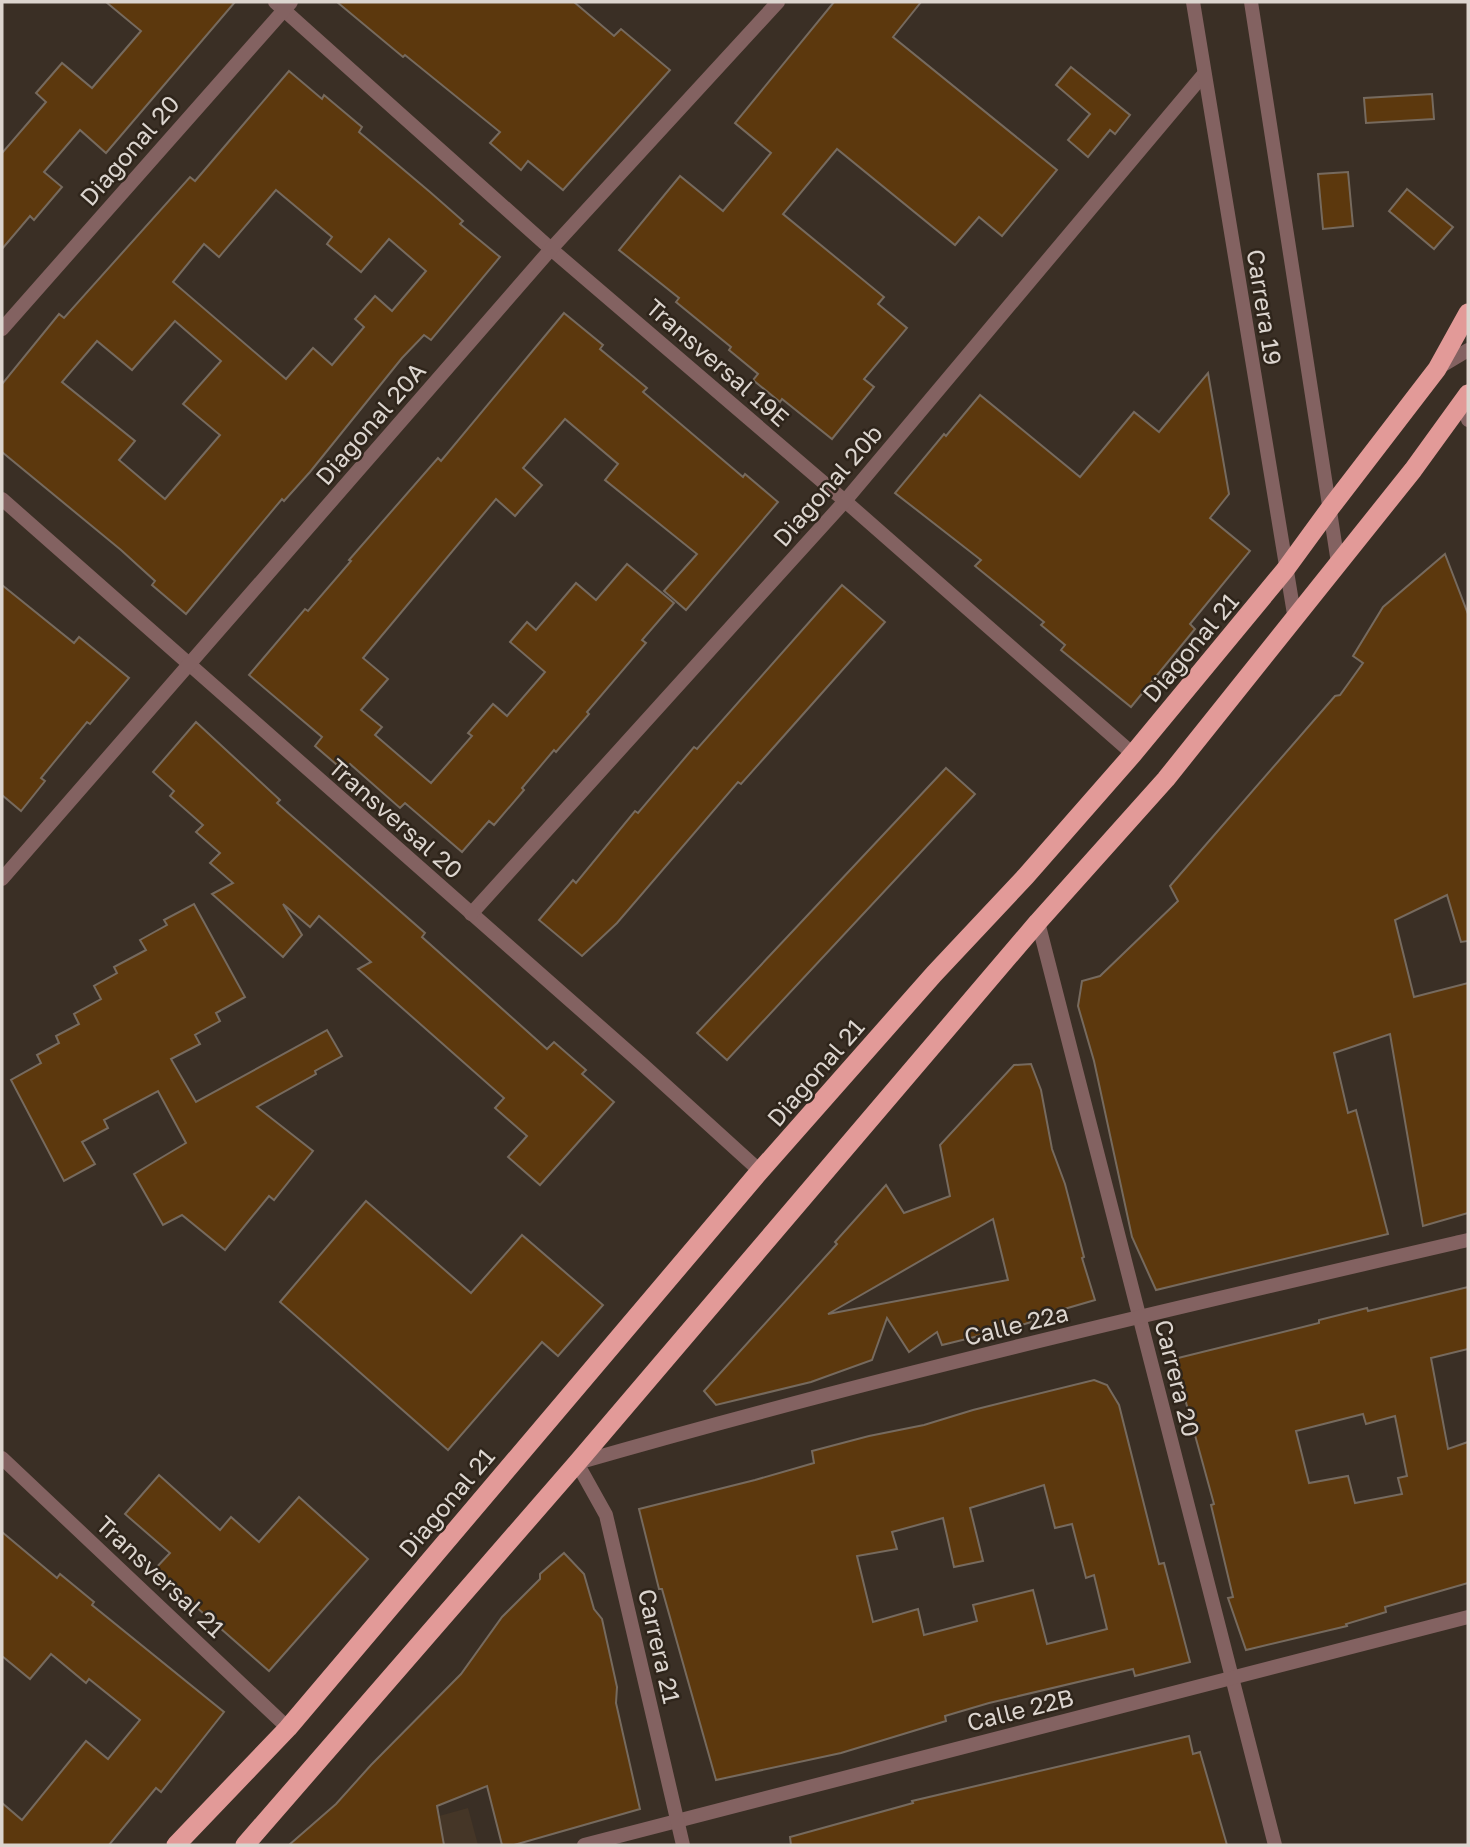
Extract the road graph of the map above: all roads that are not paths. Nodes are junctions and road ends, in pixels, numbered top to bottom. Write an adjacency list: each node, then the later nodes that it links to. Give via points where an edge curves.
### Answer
1 (778, 2): 6 (street, Diagonal 20A)
2 (1193, 2): 5 (street, Carrera 19)
3 (1251, 2): 14 (street, Carrera 19)
4 (283, 4): 6 (street, Transversal 19E); 8 (street, Diagonal 20)
5 (1204, 74): 13 (street, Diagonal 20b); 16 (street, Carrera 19)
6 (551, 249): 13 (street, Transversal 19E); 18 (street, Diagonal 20A)
7 (1468, 313): 10 (highway, Diagonal 21)
8 (2, 329)
9 (1468, 351): 10 (street)
10 (1437, 369): 14 (highway, Diagonal 21)
11 (1467, 405): 15 (highway)
12 (2, 499): 18 (street, Transversal 20)
13 (845, 501): 19 (street, Transversal 19E); 21 (street, Diagonal 20b)
14 (1331, 507): 15 (street, Carrera 19); 16 (highway, Diagonal 21)
15 (1338, 563): 17 (highway)
16 (1285, 570): 17 (street, Carrera 19); 19 (highway, Diagonal 21)
17 (1295, 620): 22 (highway, via 1166,779)
18 (189, 666): 20 (street, Diagonal 20A); 21 (street, Transversal 20)
19 (1133, 754): 23 (highway, Diagonal 21)
20 (2, 879)
21 (471, 914): 23 (street, Transversal 20)
22 (1038, 922): 25 (street, Carrera 20); 27 (highway)
23 (760, 1171): 30 (highway, Diagonal 21)
24 (1468, 1240): 25 (street, Calle 22a)
25 (1139, 1316): 27 (street, Calle 22a); 29 (street, Carrera 20)
26 (2, 1458): 30 (street, Transversal 21)
27 (577, 1463): 31 (street, Carrera 21, via 606,1515); 33 (highway)
28 (1468, 1617): 29 (street, Calle 22B)
29 (1232, 1678): 31 (street, Calle 22B); 36 (street, Carrera 20)
30 (288, 1728): 32 (highway, Diagonal 21)
31 (677, 1821): 34 (street, Calle 22B); 35 (street, Carrera 21)
32 (176, 1845)
33 (245, 1845)
34 (584, 1845)
35 (683, 1845)
36 (1275, 1845)

